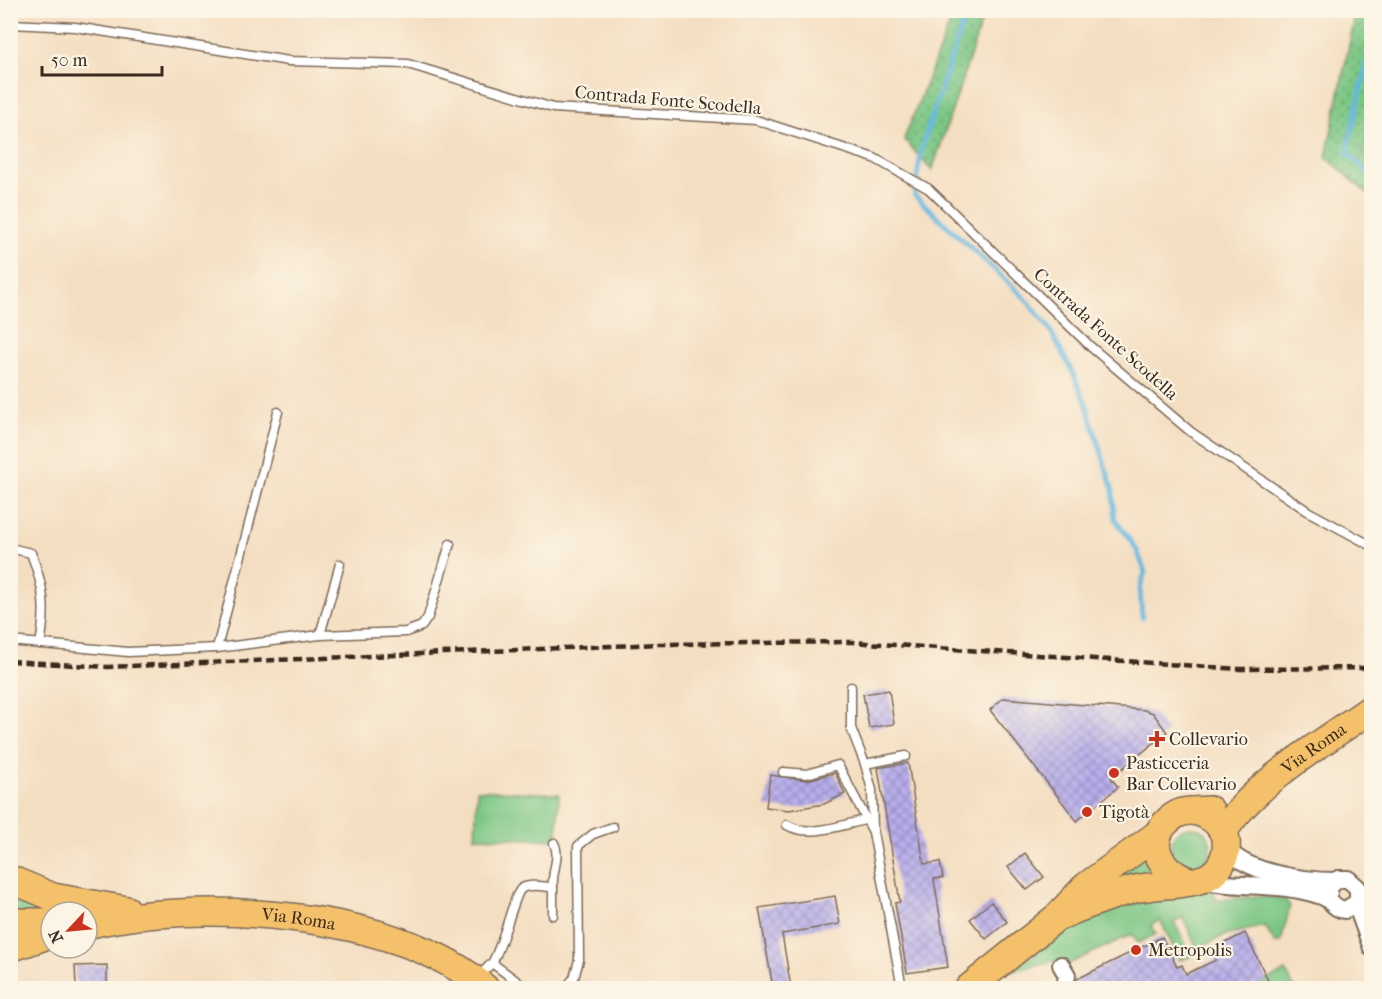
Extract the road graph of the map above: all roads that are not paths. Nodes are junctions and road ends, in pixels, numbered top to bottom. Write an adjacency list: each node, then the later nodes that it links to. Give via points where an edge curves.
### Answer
1 (10, 24): 4 (lane, Contrada Fonte Scodella, via 75,27 289,61 408,64 553,108 756,120 874,159 929,189 1092,346 1191,432 1309,512)
2 (278, 412): 10 (lane)
3 (450, 544): 7 (lane, via 422,626 406,632)
4 (1371, 546)
5 (10, 548): 9 (lane, via 31,553 41,579 46,613)
6 (340, 564): 7 (lane)
7 (320, 635): 10 (lane)
8 (10, 640): 9 (lane)
9 (40, 644): 10 (lane, via 128,652)
10 (217, 648)
11 (851, 687): 14 (lane, via 851,728)
12 (1371, 708): 16 (main road, Via Roma)
13 (906, 756): 14 (lane)
14 (865, 764): 21 (lane, via 872,790)
15 (783, 772): 18 (lane, via 807,774 838,765)
16 (1258, 790): 17 (main road, Via Roma, via 1230,804); 23 (main road, Via Roma, via 1236,813)
17 (1192, 811): 22 (main road, Via Roma, via 1174,816); 23 (main road, via 1215,820)
18 (865, 820): 19 (lane, via 809,831); 21 (lane)
19 (787, 825)
20 (613, 827): 43 (lane, via 593,834 578,846 579,960 574,978)
21 (873, 832): 44 (lane)
22 (1159, 833): 26 (main road, via 1157,852 1164,868 1175,876); 33 (main road, Via Roma, via 1085,887)
23 (1225, 840): 26 (main road, Via Roma, via 1218,869); 27 (street, via 1233,856 1254,869)
24 (554, 843): 29 (lane, via 557,858)
25 (10, 879): 31 (main road, via 80,904)
26 (1195, 880): 30 (street, via 1263,885); 33 (main road, Via Roma, via 1134,889)
27 (1343, 881): 28 (street); 30 (street, via 1358,888); 30 (street, via 1329,887)
28 (1371, 885)
29 (553, 887): 32 (lane); 41 (lane, via 529,886 516,896 510,920)
30 (1351, 900): 38 (street)
31 (163, 915): 36 (main road, Via Roma); 41 (main road, Via Roma, via 207,913 310,920 408,943)
32 (553, 915)
33 (1057, 917): 45 (main road, Via Roma)
34 (10, 922): 35 (main road)
35 (39, 922)
36 (99, 923)
37 (39, 938): 39 (main road)
38 (1369, 943)
39 (10, 948)
40 (1061, 964): 46 (street, via 1067,975)
41 (484, 977): 42 (lane)
42 (526, 988)
43 (566, 988)
44 (902, 988)
45 (969, 988)
46 (1065, 988)

